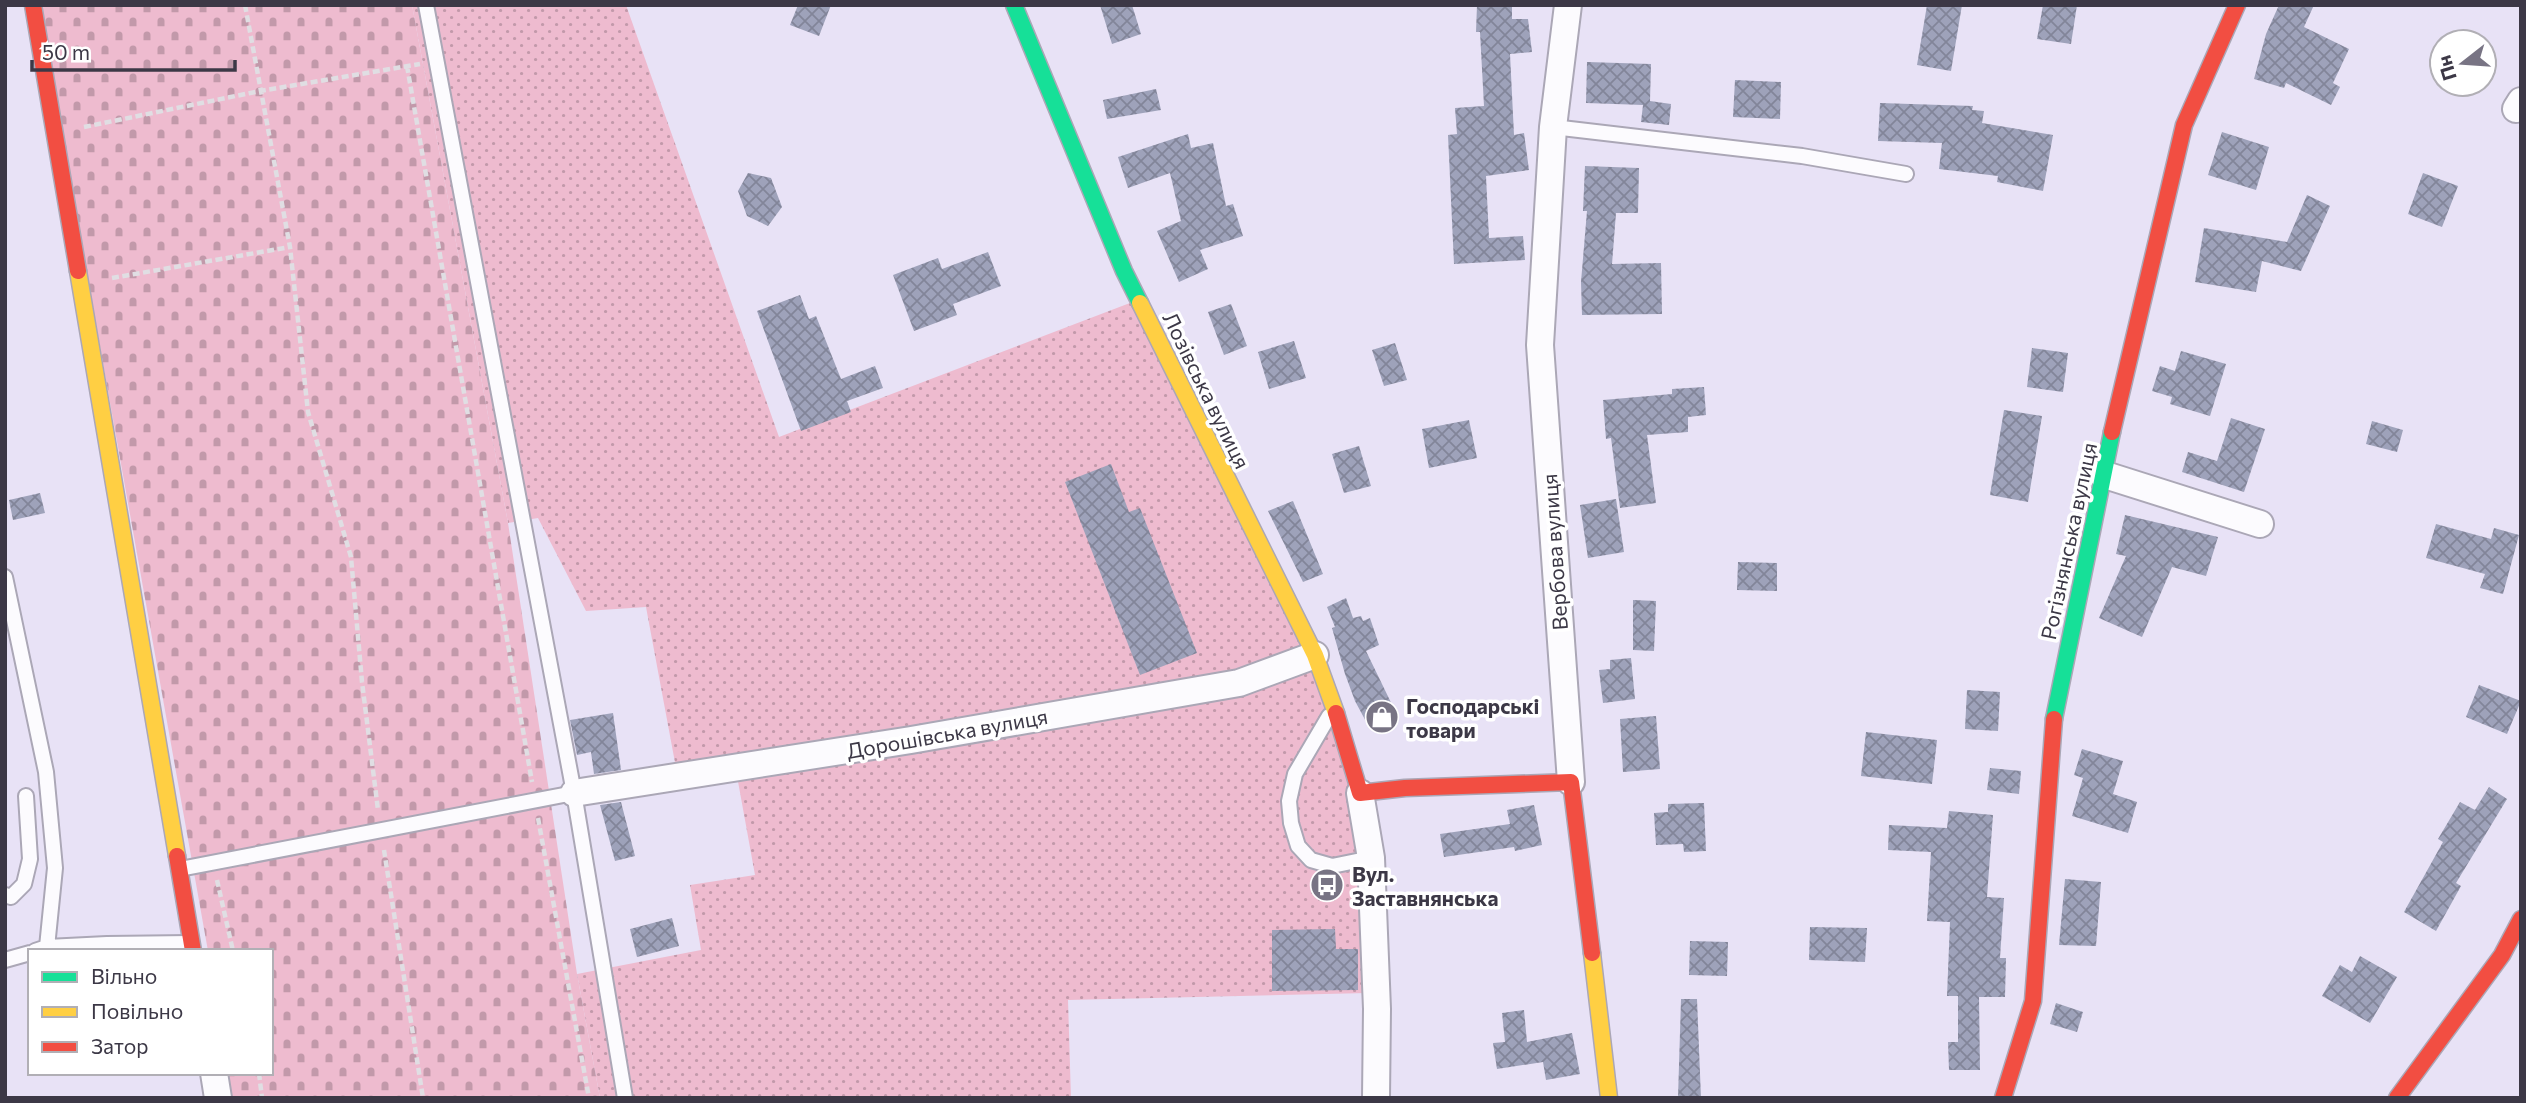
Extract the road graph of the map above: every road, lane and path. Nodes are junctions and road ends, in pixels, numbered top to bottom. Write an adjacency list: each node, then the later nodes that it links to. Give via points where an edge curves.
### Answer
1 (33, 5): 27 (street)
2 (245, 5): 9 (path)
3 (426, 5): 7 (lane)
4 (1014, 5): 18 (street, Лозівська вулиця, via 1124,271)
5 (1568, 5): 10 (street, Вербова вулиця)
6 (2237, 5): 15 (street, Рогізнянська вулиця, via 2184,125)
7 (437, 63): 8 (path); 21 (lane)
8 (407, 66): 9 (path); 24 (path)
9 (260, 91): 11 (path); 13 (path)
10 (1553, 127): 12 (lane, via 1802,156); 20 (street, Вербова вулиця, via 1539,345)
11 (77, 128)
12 (1906, 174)
13 (290, 247): 14 (path); 25 (path, via 308,412 351,557)
14 (108, 279)
15 (2102, 474): 16 (street); 44 (street, Рогізнянська вулиця, via 2054,713 2033,1001)
16 (2260, 524)
17 (5, 576): 31 (lane, via 46,772 55,868)
18 (1315, 655): 19 (street, Лозівська вулиця); 21 (street, Дорошівська вулиця, via 1239,682)
19 (1334, 706): 22 (street, Лозівська вулиця); 26 (lane, via 1295,774 1289,801 1291,823 1298,846 1311,860 1332,866)
20 (1571, 782): 22 (street); 43 (street, Вербова вулиця)
21 (574, 793): 24 (lane); 41 (lane)
22 (1360, 793): 26 (street)
23 (26, 796): 28 (lane, via 30,859 24,884 11,897)
24 (535, 800): 25 (lane); 40 (path)
25 (381, 831): 27 (lane); 39 (path)
26 (1371, 858): 42 (street)
27 (178, 869): 30 (street)
28 (5, 895)
29 (2521, 919): 34 (street)
30 (192, 947): 31 (lane)
31 (41, 949)
32 (28, 954): 33 (lane)
33 (5, 960)
34 (2511, 960): 45 (street)
35 (214, 1075): 37 (street)
36 (259, 1075): 38 (path)
37 (218, 1098)
38 (262, 1098)
39 (423, 1098)
40 (589, 1098)
41 (625, 1098)
42 (1376, 1098)
43 (1609, 1098)
44 (2003, 1098)
45 (2397, 1098)

